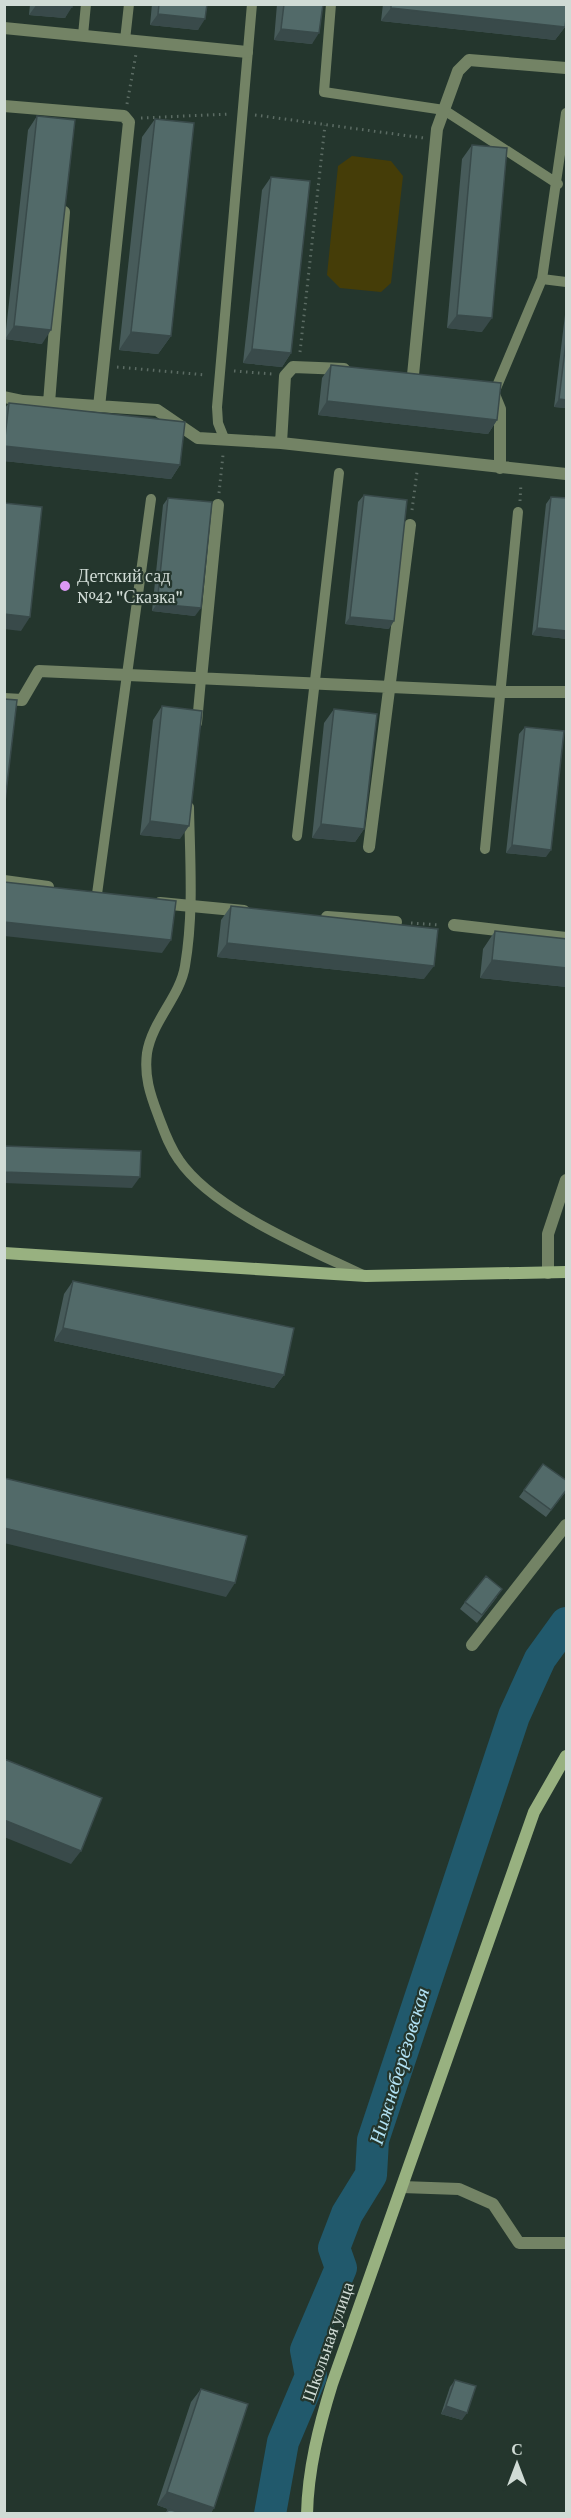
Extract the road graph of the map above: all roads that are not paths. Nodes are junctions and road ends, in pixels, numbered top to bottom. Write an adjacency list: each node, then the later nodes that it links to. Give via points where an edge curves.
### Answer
1 (86, 4): 6 (lane)
2 (129, 4): 7 (lane)
3 (252, 4): 8 (lane)
4 (331, 4): 11 (lane, via 324,92)
5 (4, 28): 6 (street)
6 (83, 35): 7 (street)
7 (125, 40): 8 (street)
8 (247, 52): 26 (lane, via 220,373 218,423)
9 (567, 68): 11 (street, via 469,60 458,71)
10 (4, 106): 25 (street, via 71,118 126,117)
11 (444, 110): 13 (lane); 20 (street, via 436,139)
12 (567, 113): 13 (lane)
13 (558, 184): 15 (lane)
14 (65, 194): 24 (street)
15 (555, 203): 16 (lane); 17 (lane)
16 (567, 205)
17 (542, 279): 18 (lane); 22 (lane)
18 (567, 282)
19 (359, 370): 27 (street, via 293,367 285,375)
20 (414, 375)
21 (481, 386): 22 (street)
22 (494, 393): 28 (street, via 500,409)
23 (4, 397): 24 (street)
24 (49, 403): 25 (street)
25 (99, 407): 26 (street, via 157,410 198,438)
26 (224, 438): 27 (street)
27 (281, 443): 28 (street)
28 (500, 468): 30 (street)
29 (339, 473): 37 (lane)
30 (567, 474)
31 (151, 499): 35 (lane)
32 (218, 505): 36 (street)
33 (518, 512): 39 (lane)
34 (410, 525): 38 (street)
35 (125, 675): 36 (street); 41 (street, via 39,671 22,700); 49 (lane)
36 (201, 679): 37 (street); 42 (lane)
37 (314, 684): 38 (street); 44 (lane)
38 (389, 687): 39 (street); 45 (street)
39 (501, 692): 40 (street); 46 (lane)
40 (567, 692)
41 (4, 699)
42 (196, 734)
43 (190, 790): 51 (lane)
44 (297, 836)
45 (369, 847)
46 (485, 849)
47 (4, 881): 48 (street)
48 (62, 889)
49 (96, 894)
50 (150, 902): 51 (street)
51 (192, 908): 52 (street); 61 (lane, via 185,969 154,1028 147,1052 148,1089 167,1142 180,1162 238,1211)
52 (260, 913)
53 (317, 916): 54 (street)
54 (396, 922)
55 (454, 926): 56 (street)
56 (567, 938)
57 (567, 1180): 60 (street, via 548,1234)
58 (4, 1253): 61 (street)
59 (567, 1272): 60 (street)
60 (548, 1273): 61 (street)
61 (366, 1276)
62 (567, 1525): 63 (street)
63 (472, 1645)
64 (567, 1756): 65 (street, Школьная улица, via 534,1812)
65 (402, 2187): 66 (street, via 459,2189 493,2204 519,2243); 67 (street, Школьная улица, via 318,2427)
66 (567, 2243)
67 (307, 2514)

